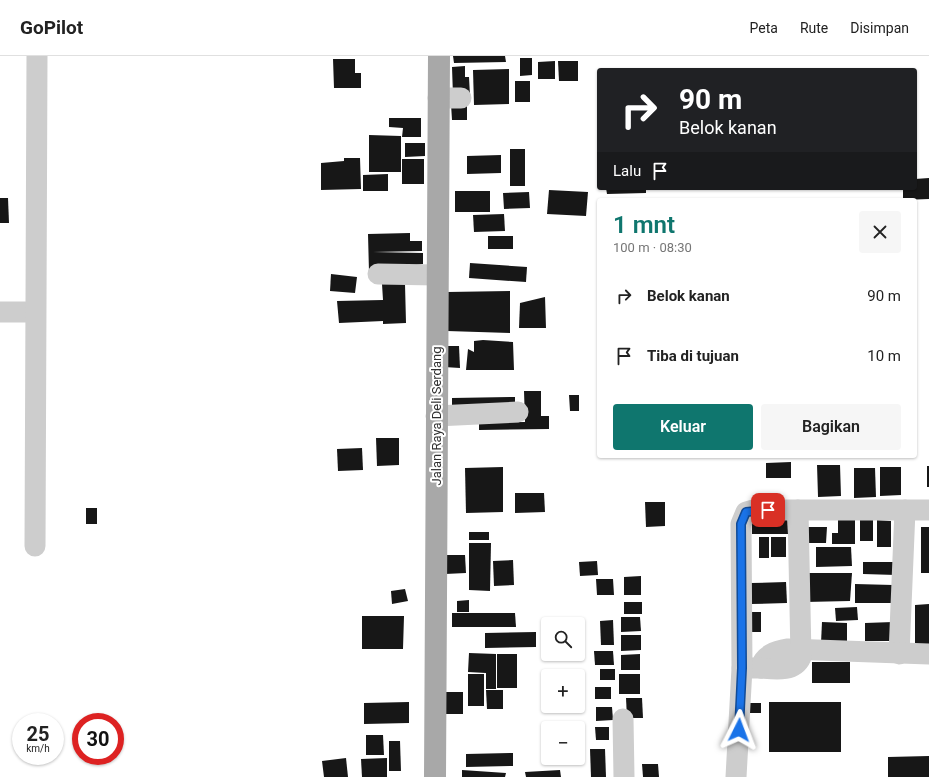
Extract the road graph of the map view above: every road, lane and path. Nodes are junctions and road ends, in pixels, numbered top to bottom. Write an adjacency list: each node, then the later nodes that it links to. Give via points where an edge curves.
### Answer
1 (37, 56): 8 (street)
2 (439, 56): 3 (main road, Jalan Raya Deli Serdang)
3 (438, 98): 4 (street); 6 (main road, Jalan Raya Deli Serdang)
4 (461, 98)
5 (378, 274): 6 (street)
6 (436, 275): 10 (main road, Jalan Raya Deli Serdang)
7 (0, 312): 8 (street)
8 (35, 312): 14 (street)
9 (518, 412): 10 (street)
10 (436, 416): 20 (main road, Jalan Raya Deli Serdang)
11 (798, 510): 12 (street); 15 (street); 18 (street, via 753,510 746,512 742,517)
12 (905, 510): 13 (street); 16 (street)
13 (929, 510)
14 (35, 546)
15 (801, 650): 16 (street); 18 (street, via 799,661 791,667)
16 (899, 654): 17 (street)
17 (929, 654)
18 (751, 668): 22 (street)
19 (623, 719): 21 (street)
20 (435, 777)
21 (624, 777)
22 (736, 777)

